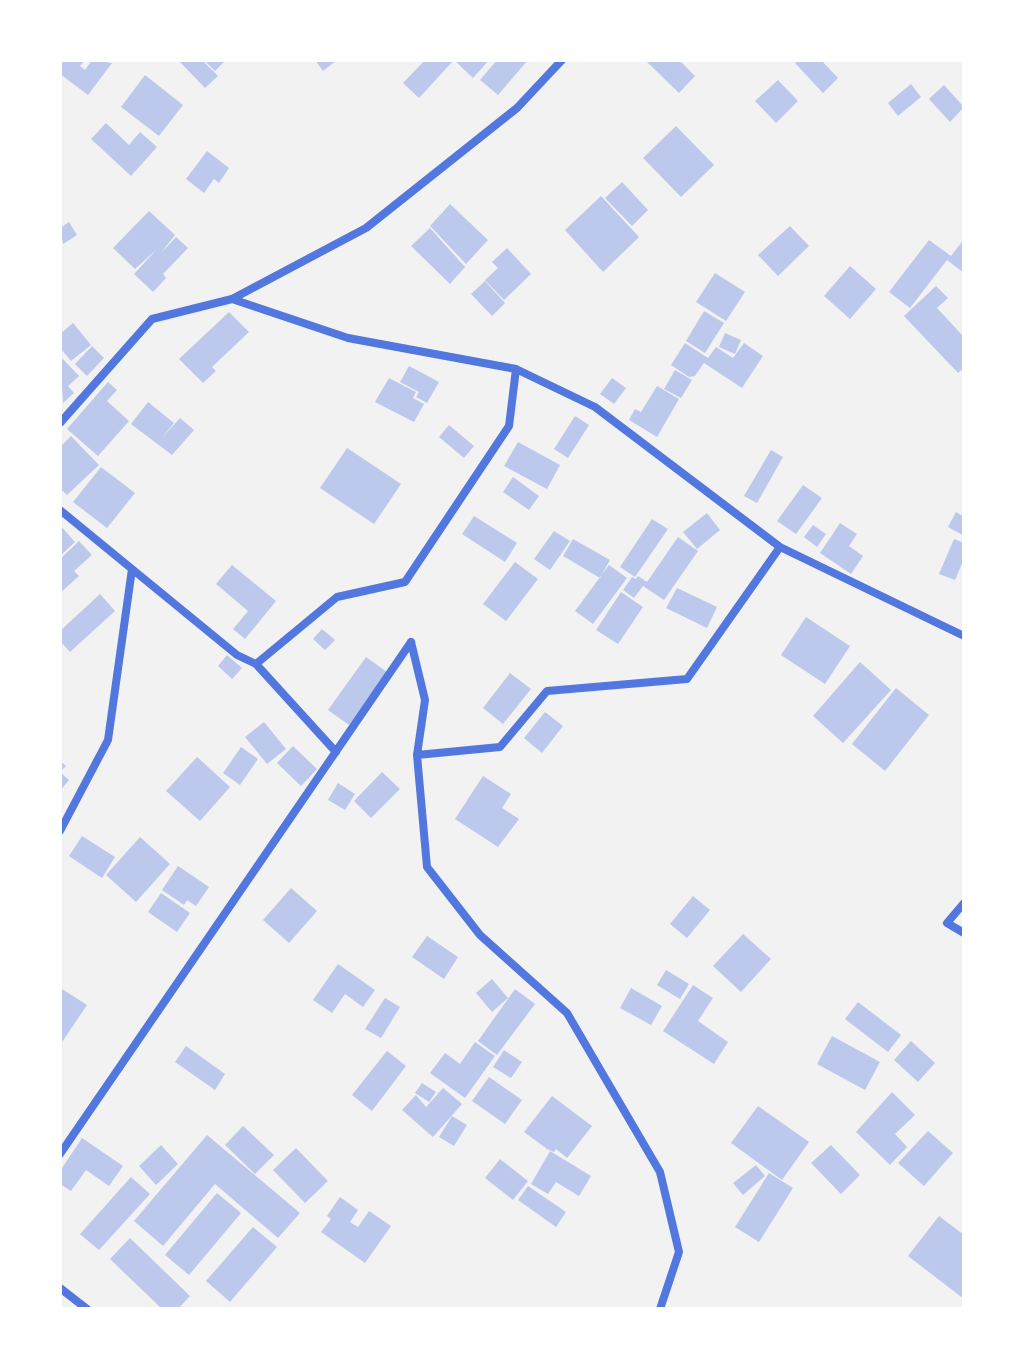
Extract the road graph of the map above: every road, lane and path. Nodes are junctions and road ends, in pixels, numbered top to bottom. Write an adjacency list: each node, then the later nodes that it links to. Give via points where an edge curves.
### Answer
1 (562, 60): 2 (street, via 517,108 366,228)
2 (232, 299): 3 (street, via 348,338); 4 (street, via 152,319)
3 (516, 369): 6 (street, via 595,407); 9 (street, via 509,426 405,582 337,597)
4 (60, 423)
5 (60, 510): 7 (street)
6 (780, 547): 8 (street); 11 (street, via 687,679 547,691 500,747)
7 (132, 569): 9 (street, via 237,655); 12 (street, via 108,740)
8 (964, 636)
9 (256, 664): 10 (street)
10 (336, 752): 11 (street, via 411,642 425,700); 15 (street)
11 (417, 755): 18 (street, via 427,867 480,935 567,1013 660,1172 679,1252)
12 (60, 831)
13 (964, 903): 14 (street, via 947,923)
14 (964, 933)
15 (60, 1154)
16 (60, 1288): 17 (street)
17 (87, 1309)
18 (660, 1309)

